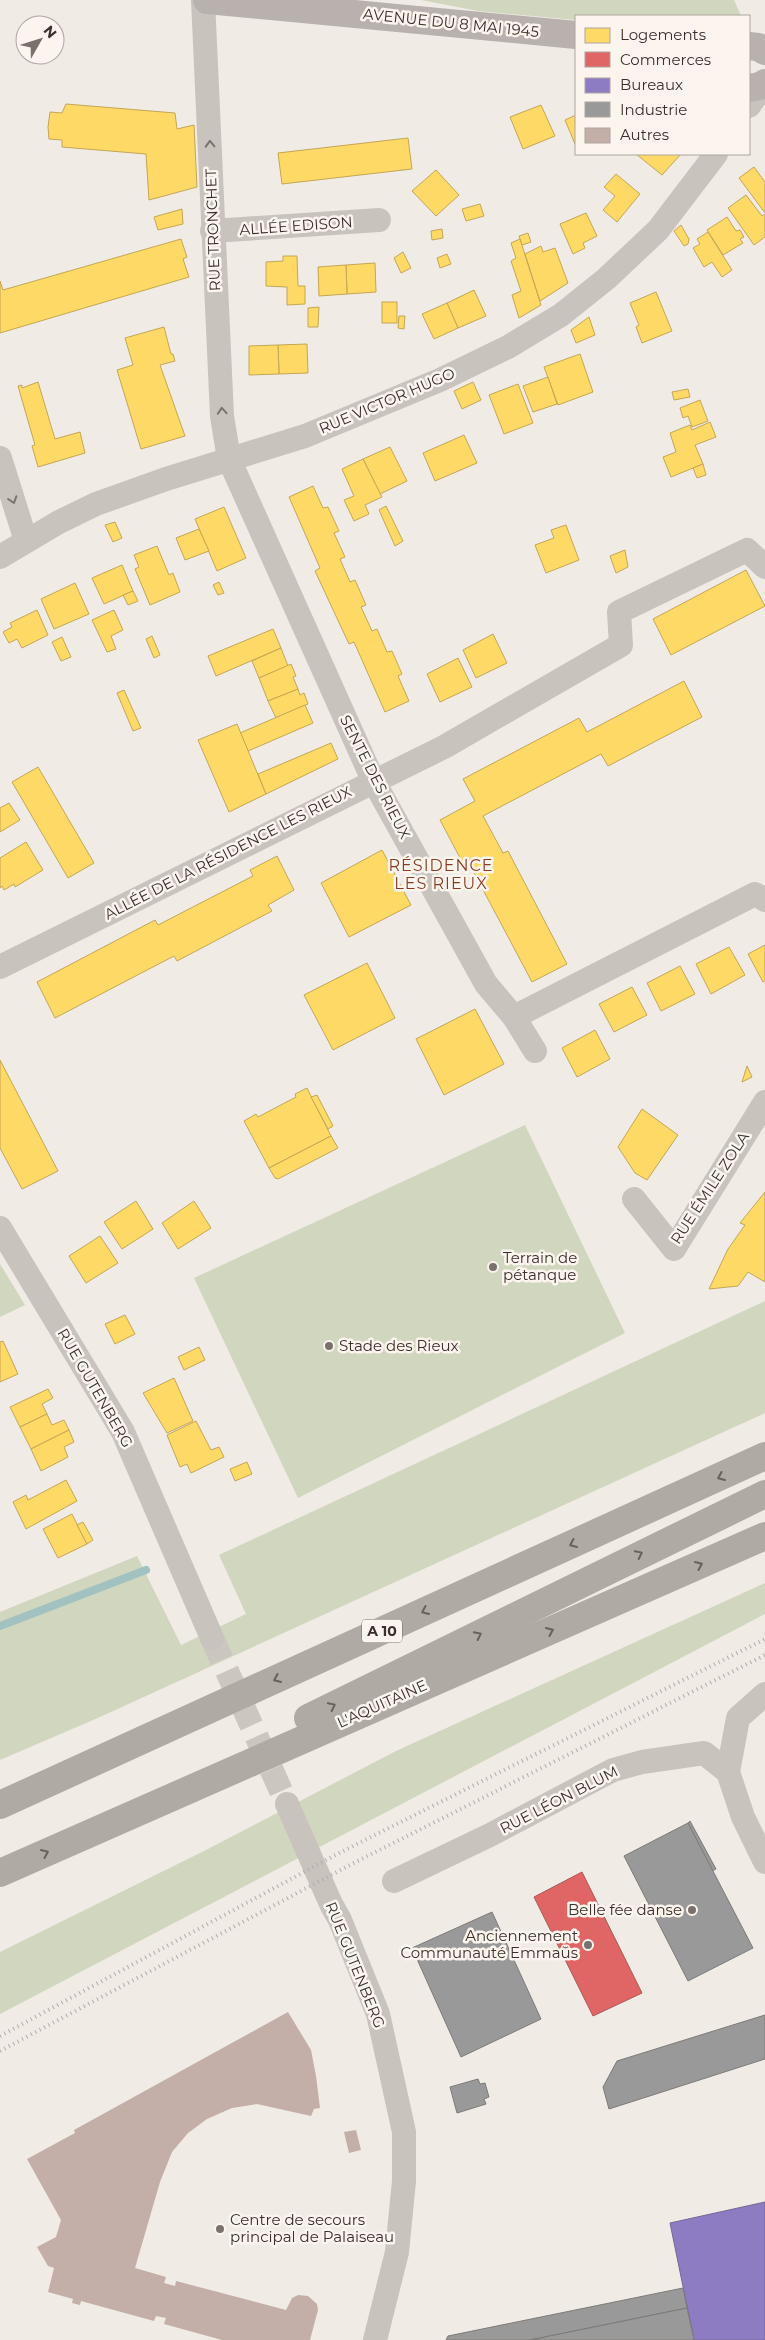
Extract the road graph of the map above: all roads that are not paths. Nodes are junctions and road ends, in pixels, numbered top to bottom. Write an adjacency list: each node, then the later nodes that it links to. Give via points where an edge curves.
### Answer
1 (205, 0): 2 (main road, AVENUE DU 8 MAI 1945); 8 (street, RUE TRONCHET, one-way to 1)
2 (575, 35)
3 (765, 83): 4 (main road); 5 (street)
4 (750, 88)
5 (750, 105)
6 (715, 155): 10 (street, RUE VICTOR HUGO, via 658,230 606,279 561,314 508,348 305,436)
7 (380, 220): 8 (street, ALLÉE EDISON)
8 (212, 231): 10 (street, RUE TRONCHET, one-way to 8, via 222,416)
9 (0, 458): 11 (street, one-way to 11)
10 (229, 459): 11 (street, RUE VICTOR HUGO, via 96,504); 14 (street, SENTE DES RIEUX)
11 (26, 541): 12 (street, RUE VICTOR HUGO)
12 (0, 557)
13 (765, 567): 14 (street, ALLÉE DE LA RÉSIDENCE LES RIEUX, via 747,550 619,612 621,645 444,747)
14 (373, 780): 16 (street, ALLÉE DE LA RÉSIDENCE LES RIEUX); 17 (street, SENTE DES RIEUX, via 486,984)
15 (765, 900): 17 (street, via 755,894)
16 (0, 967)
17 (514, 1017): 18 (street, SENTE DES RIEUX)
18 (535, 1051)
19 (765, 1102): 20 (street, RUE ÉMILE ZOLA, via 674,1249)
20 (634, 1199)
21 (0, 1228): 25 (street, RUE GUTENBERG, via 123,1432)
22 (765, 1456): 30 (highway, A 10, one-way to 30)
23 (765, 1494): 28 (highway, one-way to 23, via 250,1746)
24 (765, 1536): 28 (highway, L'AQUITAINE, one-way to 24)
25 (212, 1638)
26 (765, 1694): 27 (street, via 738,1718)
27 (728, 1772): 31 (street, via 743,1817); 33 (street, RUE LÉON BLUM, via 704,1753 642,1762 613,1770)
28 (201, 1784): 32 (highway, L'AQUITAINE, one-way to 28)
29 (287, 1804): 34 (street, RUE GUTENBERG, via 340,1920 378,2014 404,2132 404,2181 397,2252)
30 (0, 1805)
31 (765, 1862)
32 (0, 1873)
33 (394, 1881)
34 (375, 2340)

